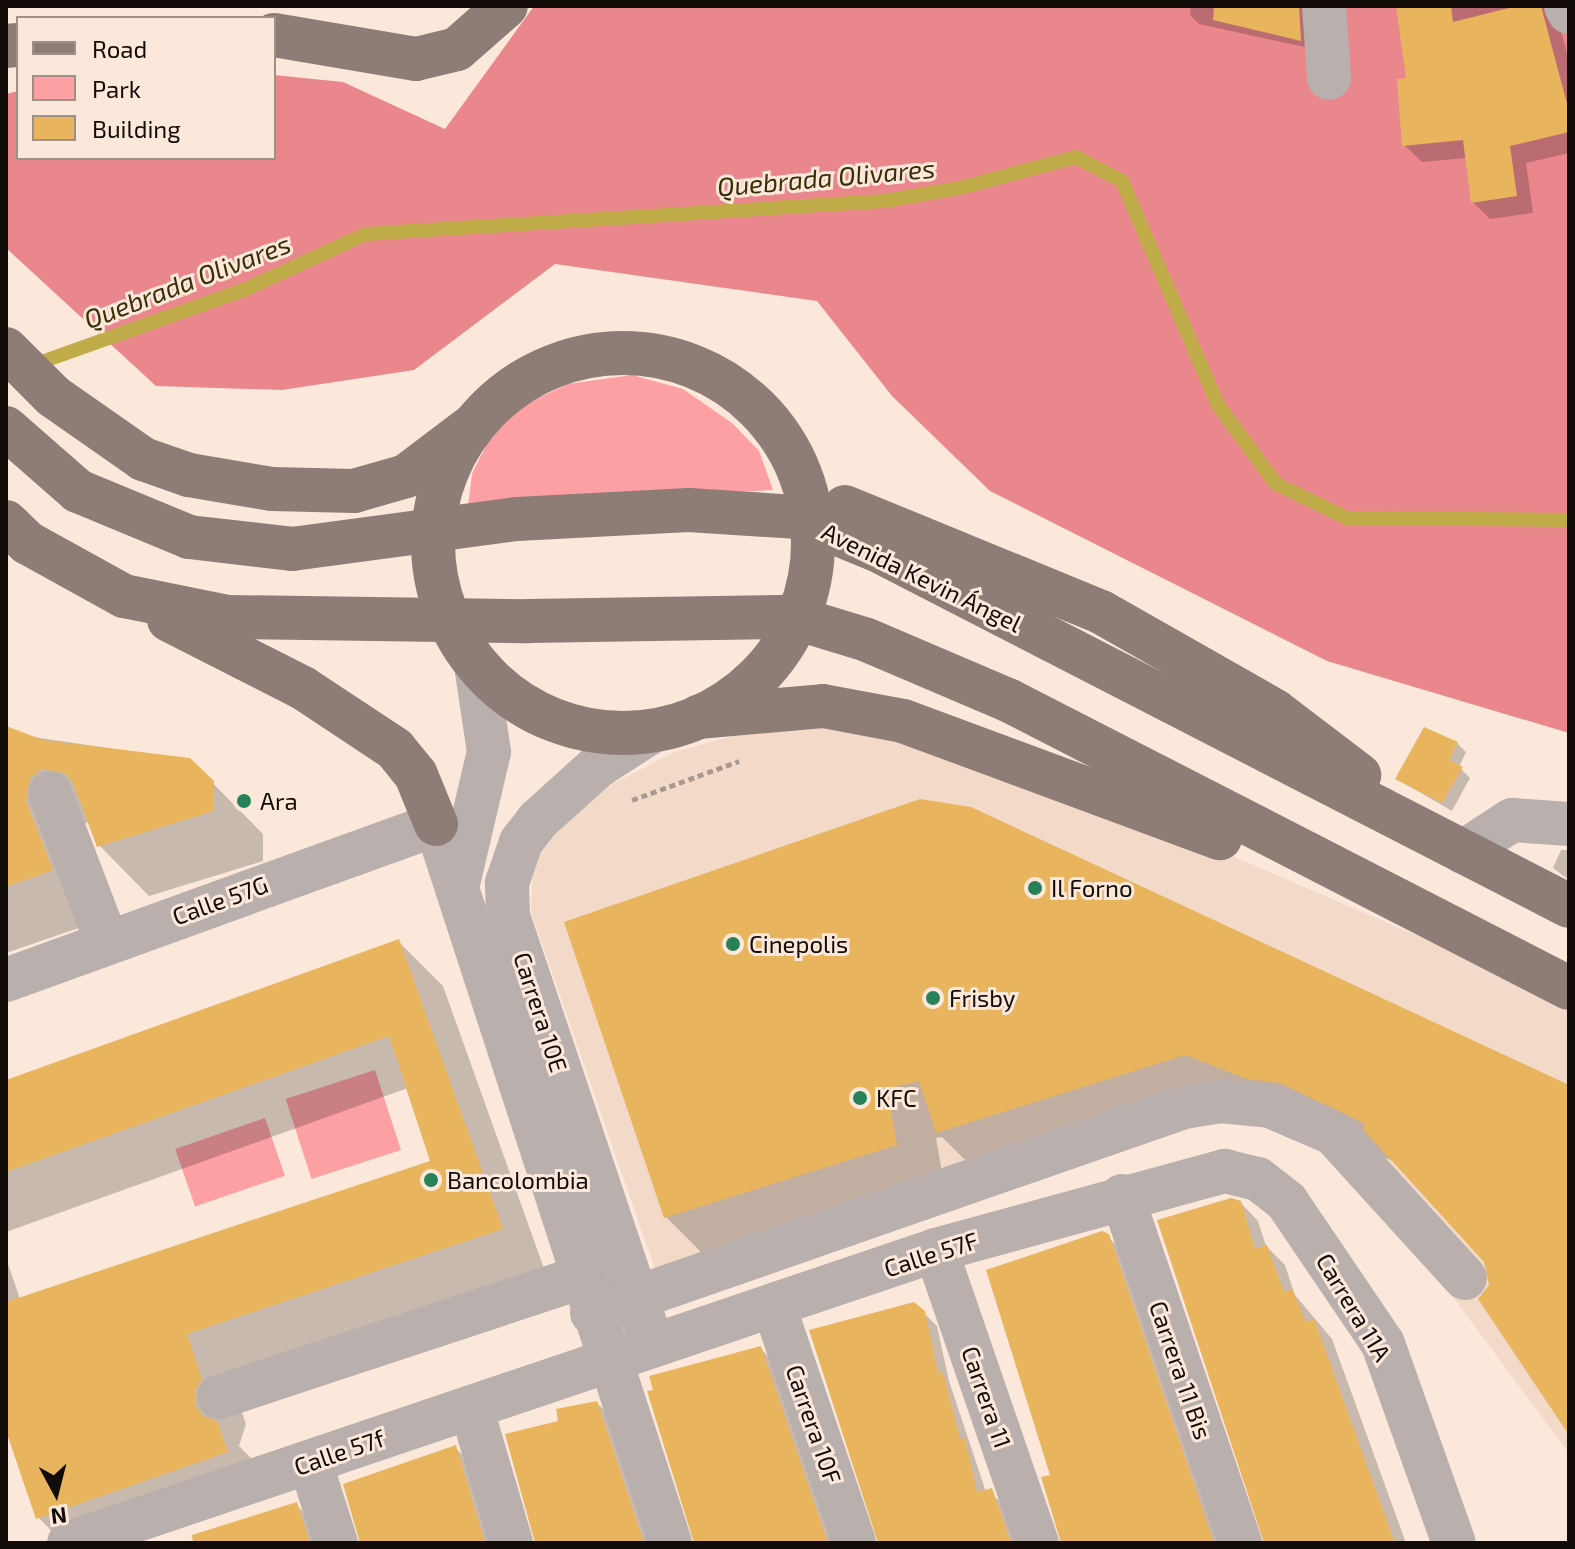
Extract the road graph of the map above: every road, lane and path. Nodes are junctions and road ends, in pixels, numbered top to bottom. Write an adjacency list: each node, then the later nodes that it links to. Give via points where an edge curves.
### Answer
1 (506, 6): 5 (main road, via 457,49 416,59)
2 (1324, 6): 6 (street)
3 (1566, 6): 4 (street)
4 (1569, 12)
5 (276, 35)
6 (1329, 78)
7 (6, 349): 8 (main road, via 53,396 143,459 189,475 258,486 354,491 406,476)
8 (472, 426): 10 (main road, bridge, via 518,383 576,358 639,352 701,368 754,402 788,444); 13 (main road, bridge, via 441,482 431,546 442,609)
9 (6, 428): 21 (main road, Avenida Kevin Ángel, via 78,491 189,537 292,549 517,519 689,510 796,517 877,550)
10 (809, 495): 14 (main road, bridge, via 815,549 806,602 781,652 743,692); 21 (main road, via 943,544 1101,612 1275,711)
11 (17, 533): 12 (main road)
12 (124, 596): 19 (main road, via 303,688 395,749); 23 (main road, via 228,617 296,621 792,617 867,640 1010,701)
13 (476, 665): 15 (main road, bridge, via 524,707 573,726); 19 (street, Carrera 10E, via 489,752)
14 (698, 717): 15 (main road, bridge); 23 (main road, via 836,708 903,721)
15 (651, 732): 32 (street, Carrera 10E, via 598,766 538,820 513,861 507,883 508,915)
16 (743, 759): 18 (path)
17 (50, 793): 24 (street)
18 (621, 805)
19 (455, 820): 24 (street, Calle 57G); 31 (street, Carrera 10E, via 457,891)
20 (1569, 824): 21 (street, via 1512,820)
21 (1457, 848): 22 (main road, Avenida Kevin Ángel)
22 (1569, 906)
23 (1407, 909): 26 (main road)
24 (107, 942): 25 (street, Calle 57G)
25 (6, 980)
26 (1569, 988)
27 (1258, 1179): 28 (street, Calle 57F, via 1225,1171); 47 (street, Carrera 11A, via 1287,1202 1383,1344)
28 (1122, 1196): 29 (street, Calle 57F); 46 (street, Carrera 11 Bis)
29 (936, 1250): 33 (street, Calle 57F); 45 (street, Carrera 11)
30 (1465, 1278): 32 (street, via 1333,1133 1270,1106 1220,1101 1184,1107)
31 (587, 1295): 32 (street); 35 (street, Carrera 10E); 36 (street)
32 (636, 1297): 34 (street, Carrera 10E)
33 (774, 1306): 34 (street, Calle 57F); 44 (street, Carrera 10F)
34 (651, 1343): 35 (street, Calle 57F)
35 (607, 1358): 37 (street, Calle 57f); 43 (street, Carrera 10E)
36 (219, 1397)
37 (471, 1407): 38 (street, Calle 57f); 42 (street)
38 (310, 1462): 39 (street, Calle 57f); 41 (street)
39 (168, 1527): 40 (street, Calle 57f)
40 (69, 1543)
41 (336, 1543)
42 (511, 1543)
43 (670, 1543)
44 (854, 1543)
45 (1037, 1543)
46 (1240, 1543)
47 (1454, 1543)

